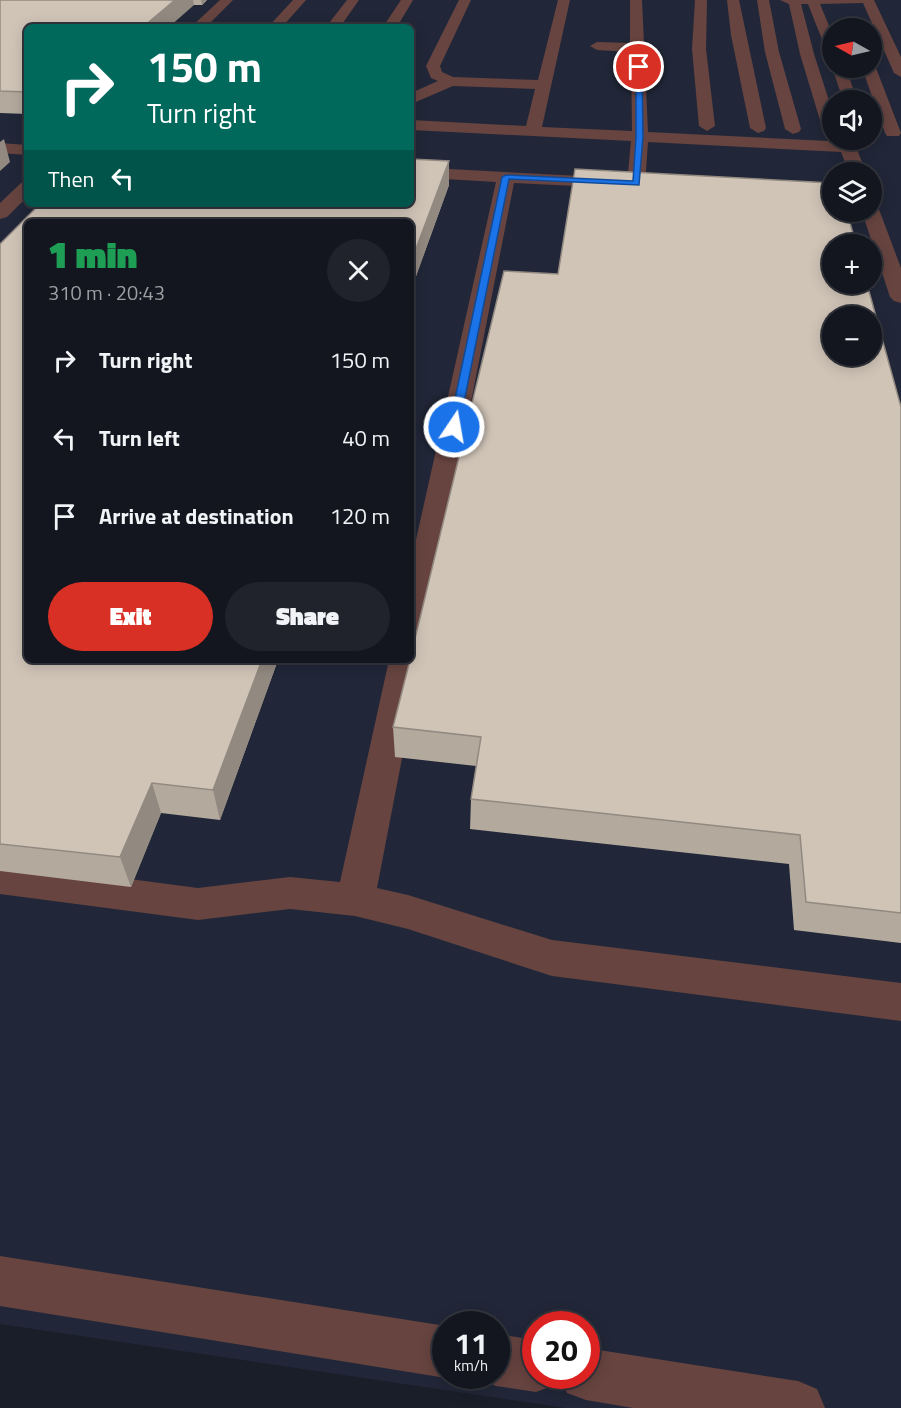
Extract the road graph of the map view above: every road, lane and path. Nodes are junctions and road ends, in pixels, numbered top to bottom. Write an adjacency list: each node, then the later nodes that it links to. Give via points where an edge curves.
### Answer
1 (227, 0): 17 (street)
2 (300, 0): 18 (street)
3 (353, 0): 19 (street)
4 (407, 0): 20 (street)
5 (465, 0): 30 (street, via 433,66 436,75)
6 (564, 0): 31 (street)
7 (636, 0): 27 (street)
8 (701, 0): 35 (street)
9 (733, 0): 21 (street)
10 (763, 0): 21 (street)
11 (786, 0): 12 (street)
12 (794, 0): 15 (street); 21 (street)
13 (859, 0): 15 (street, via 846,6)
14 (868, 0): 24 (street)
15 (813, 1): 16 (street)
16 (822, 22)
17 (201, 24)
18 (278, 24)
19 (335, 24)
20 (392, 24)
21 (770, 37): 22 (street); 33 (street); 36 (street, via 736,51); 37 (street)
22 (822, 41)
23 (882, 41): 24 (street)
24 (886, 41): 25 (street); 28 (street)
25 (901, 42)
26 (597, 46): 27 (street)
27 (638, 48): 38 (street)
28 (901, 73)
29 (873, 78): 41 (street)
30 (451, 81): 31 (street); 32 (street)
31 (544, 85): 40 (street)
32 (414, 98)
33 (822, 115)
34 (414, 125): 40 (street)
35 (706, 126): 36 (street); 38 (street)
36 (758, 128): 37 (street)
37 (793, 129): 39 (street)
38 (640, 130): 40 (street); 42 (street); 47 (street)
39 (822, 130)
40 (533, 131)
41 (896, 141)
42 (822, 145)
43 (0, 148): 44 (street)
44 (24, 150)
45 (414, 172): 46 (street)
46 (506, 177): 47 (street); 53 (street)
47 (636, 184): 48 (street)
48 (659, 185)
49 (24, 190): 50 (street)
50 (0, 213)
51 (875, 222): 52 (street)
52 (901, 297)
53 (414, 617)
54 (404, 663): 56 (street)
55 (0, 878): 56 (street, via 198,904 291,893)
56 (355, 900): 57 (street, via 408,912 552,958)
57 (901, 1002)
58 (0, 1281): 59 (street)
59 (432, 1350)
60 (600, 1376): 61 (street)
61 (798, 1408)

